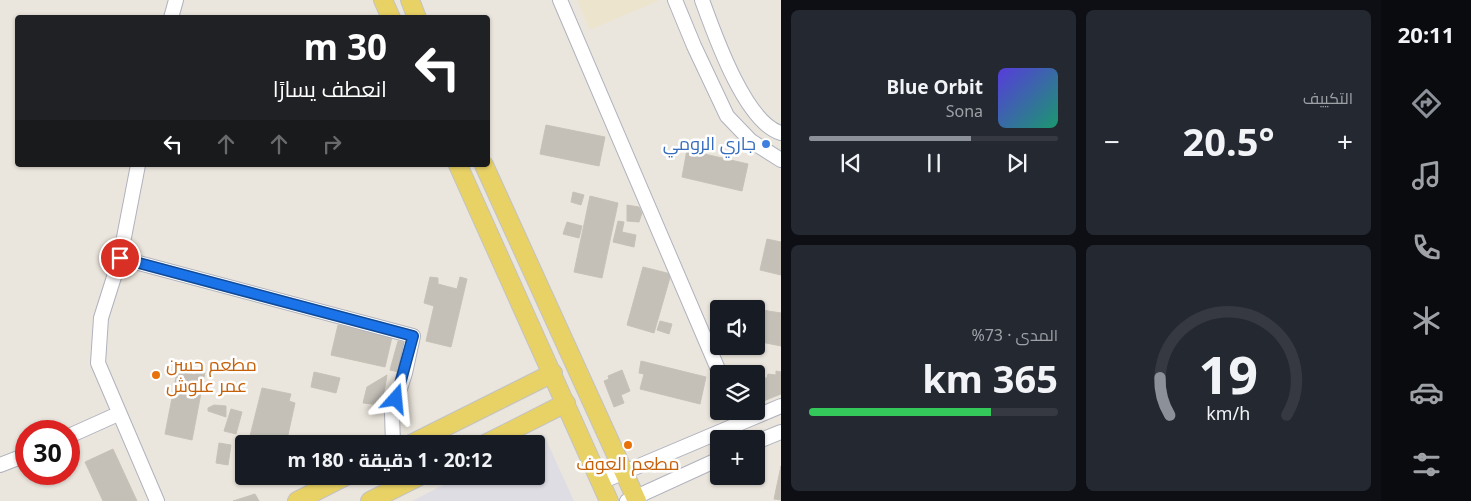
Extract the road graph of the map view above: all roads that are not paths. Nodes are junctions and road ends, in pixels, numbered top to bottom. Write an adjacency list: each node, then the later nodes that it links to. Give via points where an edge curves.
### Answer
1 (176, 0): 7 (street)
2 (383, 0): 8 (main road)
3 (410, 0): 9 (main road)
4 (560, 0): 16 (street)
5 (675, 0): 11 (street, via 727,116 751,141)
6 (702, 0): 10 (street, via 716,39 744,97 772,130)
7 (172, 15)
8 (390, 15)
9 (417, 15)
10 (781, 133)
11 (781, 160)
12 (138, 167): 15 (street)
13 (459, 167): 17 (main road)
14 (485, 167): 32 (main road)
15 (120, 258): 21 (street, via 101,318 98,363); 25 (street, via 413,336 392,413)
16 (716, 365)
17 (552, 372): 18 (main road); 26 (main road)
18 (566, 403): 27 (main road); 33 (main road)
19 (781, 406): 20 (street)
20 (765, 410)
21 (118, 414): 23 (street); 37 (street)
22 (732, 420): 32 (street)
23 (80, 431)
24 (781, 432): 28 (street)
25 (393, 435)
26 (429, 435)
27 (503, 435)
28 (765, 438)
29 (15, 459): 31 (street)
30 (710, 463): 36 (street)
31 (0, 465)
32 (624, 472): 33 (street); 36 (main road)
33 (601, 482): 40 (main road)
34 (328, 485): 38 (main road)
35 (402, 485): 39 (main road)
36 (633, 499)
37 (157, 501)
38 (297, 501)
39 (370, 501)
40 (609, 501)

